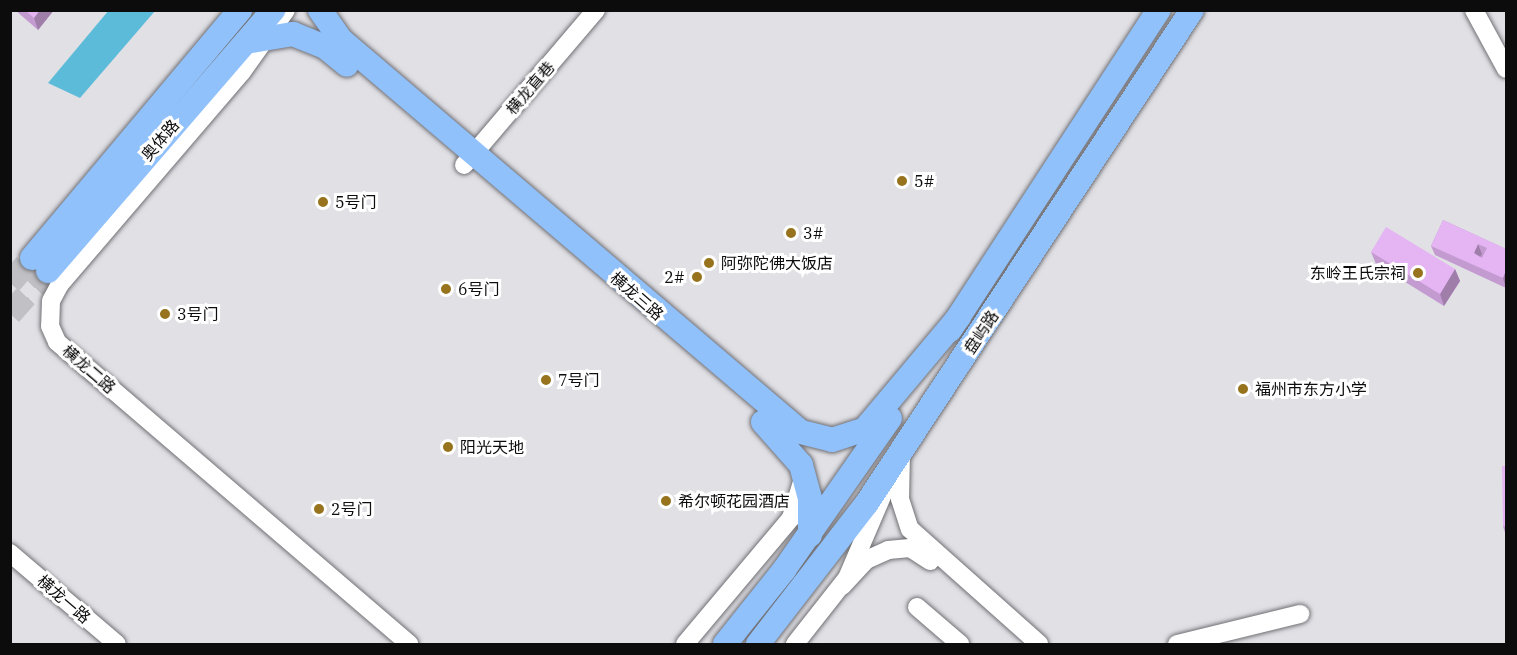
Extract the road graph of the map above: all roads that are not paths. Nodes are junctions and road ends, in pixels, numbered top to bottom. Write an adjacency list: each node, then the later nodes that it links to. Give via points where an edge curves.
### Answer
1 (240, 10): 10 (main road, 奥体路, via 40,264)
2 (273, 10): 10 (main road, 奥体路)
3 (286, 10): 10 (street, 横龙二路)
4 (320, 10): 13 (main road, 横龙三路, via 340,40)
5 (596, 10): 13 (street, 横龙直巷)
6 (1159, 10): 14 (main road, 盘屿路)
7 (1192, 10): 11 (main road, 盘屿路)
8 (1209, 10): 11 (main road)
9 (1474, 10): 12 (street)
10 (256, 39): 13 (main road, 横龙三路, via 293,34 325,46); 26 (street, 横龙二路, via 60,284 51,301 50,326 57,342)
11 (1173, 43): 15 (main road, 盘屿路)
12 (1506, 69)
13 (468, 160): 14 (main road, 横龙三路, via 791,428 813,438 843,439 865,429); 16 (main road, 横龙三路, via 775,432)
14 (959, 317): 17 (main road, 盘屿路)
15 (901, 453): 18 (street); 22 (main road, 盘屿路); 33 (street, via 900,499 910,529)
16 (801, 465): 17 (main road, 横龙三路, via 810,498); 27 (street, via 801,499 791,518)
17 (810, 535): 28 (main road, 盘屿路)
18 (862, 546): 19 (street); 21 (street); 22 (street, via 841,555)
19 (900, 547): 21 (street, via 866,560); 32 (street, via 925,557)
20 (10, 553): 25 (street, 横龙一路)
21 (842, 586): 30 (street)
22 (796, 596): 29 (main road, 盘屿路)
23 (917, 607): 31 (street)
24 (1300, 614): 34 (street)
25 (117, 645)
26 (409, 645)
27 (685, 645)
28 (725, 645)
29 (758, 645)
30 (795, 645)
31 (960, 645)
32 (1026, 645)
33 (1039, 645)
34 (1177, 645)

